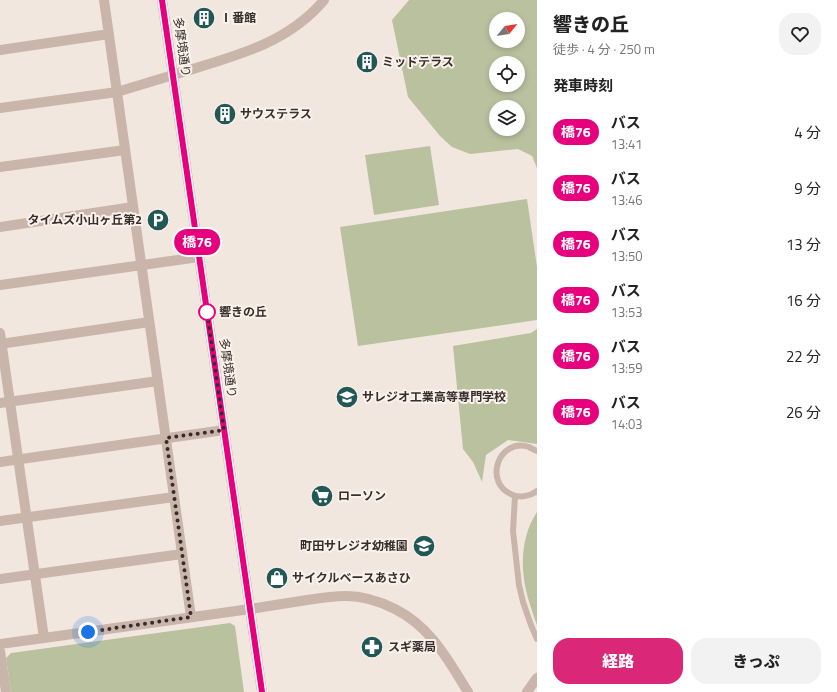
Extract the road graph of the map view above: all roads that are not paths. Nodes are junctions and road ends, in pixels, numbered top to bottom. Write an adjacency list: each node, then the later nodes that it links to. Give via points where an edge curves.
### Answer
1 (104, 0): 4 (street)
2 (162, 0): 6 (street, 多摩境通り)
3 (324, 0): 6 (street, via 300,23 265,45)
4 (109, 34): 5 (street); 7 (street)
5 (0, 50)
6 (173, 75): 7 (street); 13 (street, 多摩境通り)
7 (117, 92): 8 (street); 9 (street)
8 (0, 108)
9 (125, 150): 10 (street); 11 (street)
10 (0, 167)
11 (133, 207): 12 (street); 14 (street)
12 (0, 226)
13 (199, 256): 14 (street); 21 (street, 多摩境通り)
14 (141, 265): 15 (street); 16 (street)
15 (0, 285)
16 (149, 322): 18 (street); 19 (street)
17 (0, 333): 18 (street)
18 (1, 344): 20 (street)
19 (158, 381): 20 (street); 22 (street)
20 (5, 403): 24 (street)
21 (224, 430): 22 (street); 34 (street, 多摩境通り)
22 (166, 438): 24 (street); 28 (street)
23 (537, 451): 27 (lane, via 528,447 510,448 498,460 496,473 500,486)
24 (18, 460): 25 (street); 29 (street)
25 (0, 462)
26 (537, 491): 27 (lane)
27 (515, 496): 37 (lane, via 514,531 519,584)
28 (174, 497): 29 (street); 31 (street)
29 (26, 518): 30 (street); 32 (street)
30 (0, 521)
31 (182, 554): 32 (street); 35 (street)
32 (35, 574): 33 (street); 36 (street)
33 (0, 579)
34 (250, 609): 35 (street); 42 (street, 多摩境通り); 43 (street, via 337,596 367,599 385,605 406,615 423,628 440,648)
35 (191, 617): 36 (street)
36 (44, 638): 38 (street)
37 (537, 639)
38 (0, 644)
39 (0, 651): 41 (street)
40 (537, 678): 44 (street)
41 (6, 692)
42 (262, 692)
43 (468, 692)
44 (527, 692)

